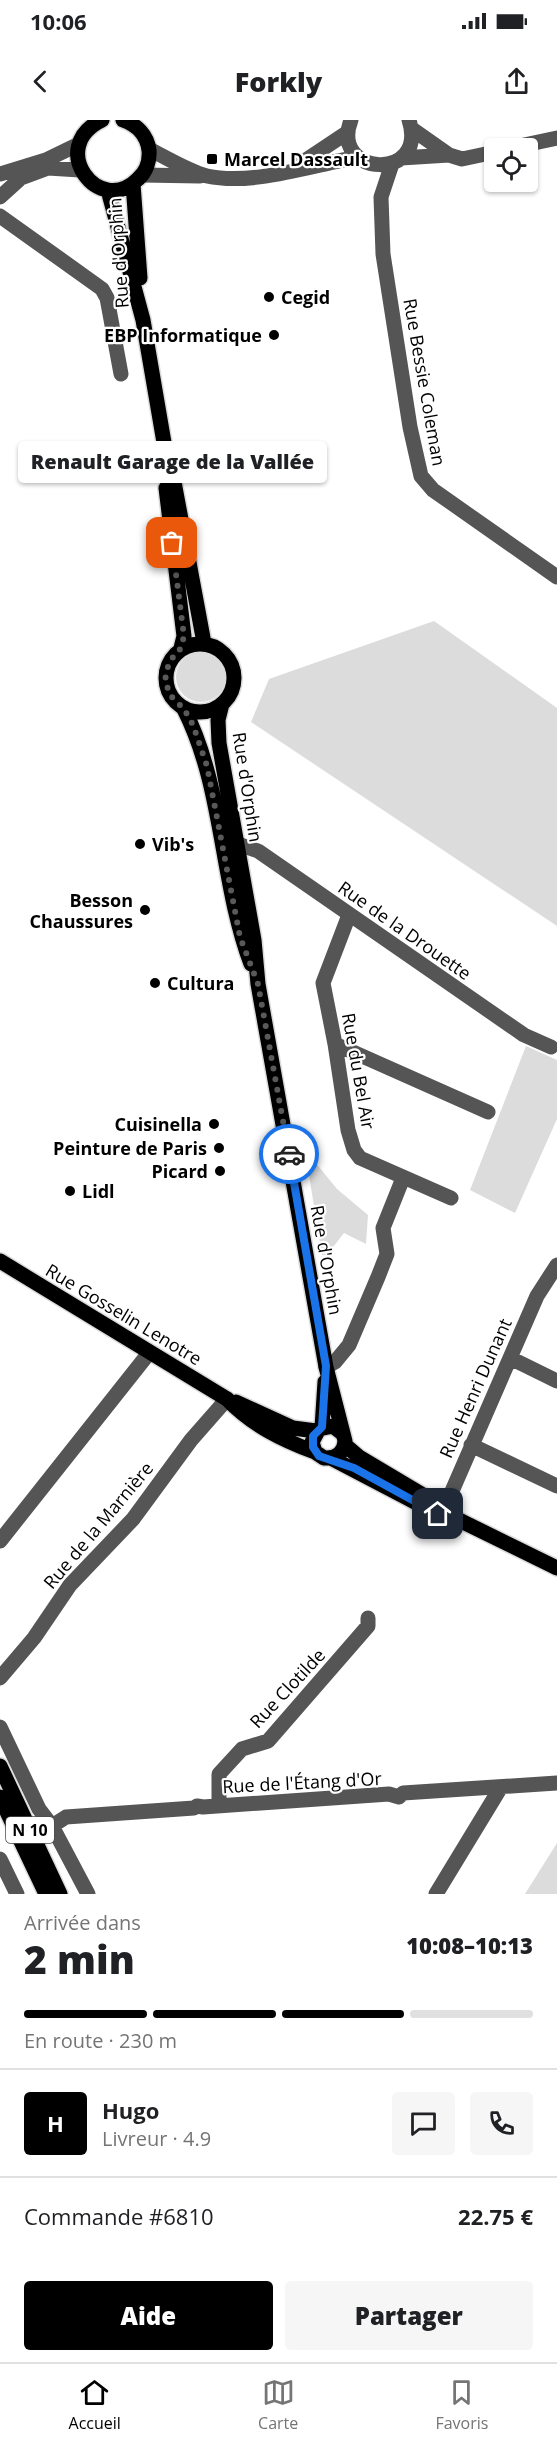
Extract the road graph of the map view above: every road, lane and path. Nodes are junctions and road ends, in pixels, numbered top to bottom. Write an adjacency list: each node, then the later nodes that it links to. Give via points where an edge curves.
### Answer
1 (102, 120): 5 (main road)
2 (125, 120): 8 (main road, via 143,134)
3 (410, 124): 10 (street); 12 (street, via 412,140)
4 (349, 126): 11 (street, via 352,150); 14 (street)
5 (83, 132): 13 (main road, via 77,151); 15 (street, via 46,160)
6 (557, 138): 7 (street)
7 (538, 142)
8 (149, 149): 16 (street); 17 (main road, Rue d'Orphin, via 148,162)
9 (484, 154): 10 (street, via 462,159)
10 (449, 155): 12 (street)
11 (363, 160): 12 (street, via 379,166); 14 (street); 20 (street)
12 (396, 161): 20 (street)
13 (80, 170): 18 (main road, via 94,185); 19 (street, via 48,168 21,178)
14 (292, 170): 16 (street, via 257,178)
15 (0, 174)
16 (206, 176): 17 (street)
17 (138, 180): 18 (main road, via 121,190); 22 (main road, Rue d'Orphin)
18 (108, 190): 22 (main road, Rue d'Orphin)
19 (3, 194): 21 (street)
20 (381, 197): 25 (street, Rue Bessie Coleman, via 383,254 421,476 433,490)
21 (0, 215): 23 (street, via 102,289)
22 (143, 320): 24 (main road, Rue d'Orphin)
23 (121, 374)
24 (167, 460): 26 (main road, Rue d'Orphin); 27 (main road, Rue d'Orphin, via 164,473 184,636)
25 (557, 577)
26 (204, 643): 27 (main road); 28 (main road, via 222,651 233,667 233,687)
27 (181, 648): 29 (main road, via 169,662 165,680 170,695)
28 (222, 704): 29 (main road, via 204,712); 31 (main road, Rue d'Orphin, via 219,743)
29 (184, 709): 30 (main road, Rue d'Orphin, via 207,766)
30 (222, 841): 31 (main road); 33 (main road, Rue d'Orphin, via 240,937)
31 (238, 844): 32 (street, Rue de la Drouette, via 258,851); 33 (main road, Rue d'Orphin)
32 (350, 915): 34 (street, Rue du Bel Air, via 323,983); 35 (street, Rue de la Drouette, via 524,1035)
33 (258, 984): 43 (main road, Rue d'Orphin)
34 (335, 1044): 36 (street); 37 (street, Rue du Bel Air, via 354,1150 360,1158)
35 (551, 1047)
36 (488, 1112)
37 (403, 1178): 38 (street); 43 (street, via 383,1228 387,1254 378,1277 350,1345)
38 (451, 1198)
39 (0, 1261): 41 (main road, Rue Gosselin Lenotre)
40 (557, 1264): 42 (street, Rue Henri Dunant, via 537,1296)
41 (149, 1353): 45 (main road, Rue Gosselin Lenotre); 55 (street)
42 (510, 1358): 44 (street); 48 (street, Rue Henri Dunant)
43 (326, 1366): 46 (main road, Rue d'Orphin); 47 (main road, Rue d'Orphin)
44 (557, 1382)
45 (227, 1399): 46 (main road, Rue Gosselin Lenotre, via 292,1428); 49 (main road, Rue Gosselin Lenotre, via 267,1431); 58 (street, Rue de la Marnière, via 191,1440 133,1519 70,1585)
46 (319, 1429): 47 (main road, via 333,1426); 49 (main road, via 312,1442)
47 (344, 1439): 50 (main road, via 340,1454); 53 (main road, via 360,1457)
48 (471, 1445): 51 (street); 53 (street, Rue Henri Dunant)
49 (315, 1452): 50 (main road)
50 (331, 1458): 52 (main road)
51 (557, 1486)
52 (417, 1504): 53 (street); 54 (main road)
53 (443, 1506): 54 (main road)
54 (459, 1520): 56 (main road)
55 (0, 1541)
56 (557, 1568)
57 (368, 1618): 64 (street, Rue Clotilde, via 368,1626 268,1742 242,1749 219,1774)
58 (0, 1678)
59 (0, 1727): 65 (street, via 39,1809)
60 (0, 1766): 69 (main road, N 10)
61 (557, 1783): 62 (street, Rue de l'Étang d'Or)
62 (501, 1787): 64 (street, Rue de l'Étang d'Or, via 399,1797 389,1794); 71 (street)
63 (0, 1797): 68 (main road, N 10)
64 (219, 1806): 65 (street, Rue de l'Étang d'Or, via 66,1817)
65 (52, 1826): 70 (street)
66 (0, 1859): 67 (street)
67 (17, 1894)
68 (46, 1894)
69 (60, 1894)
70 (88, 1894)
71 (436, 1894)

